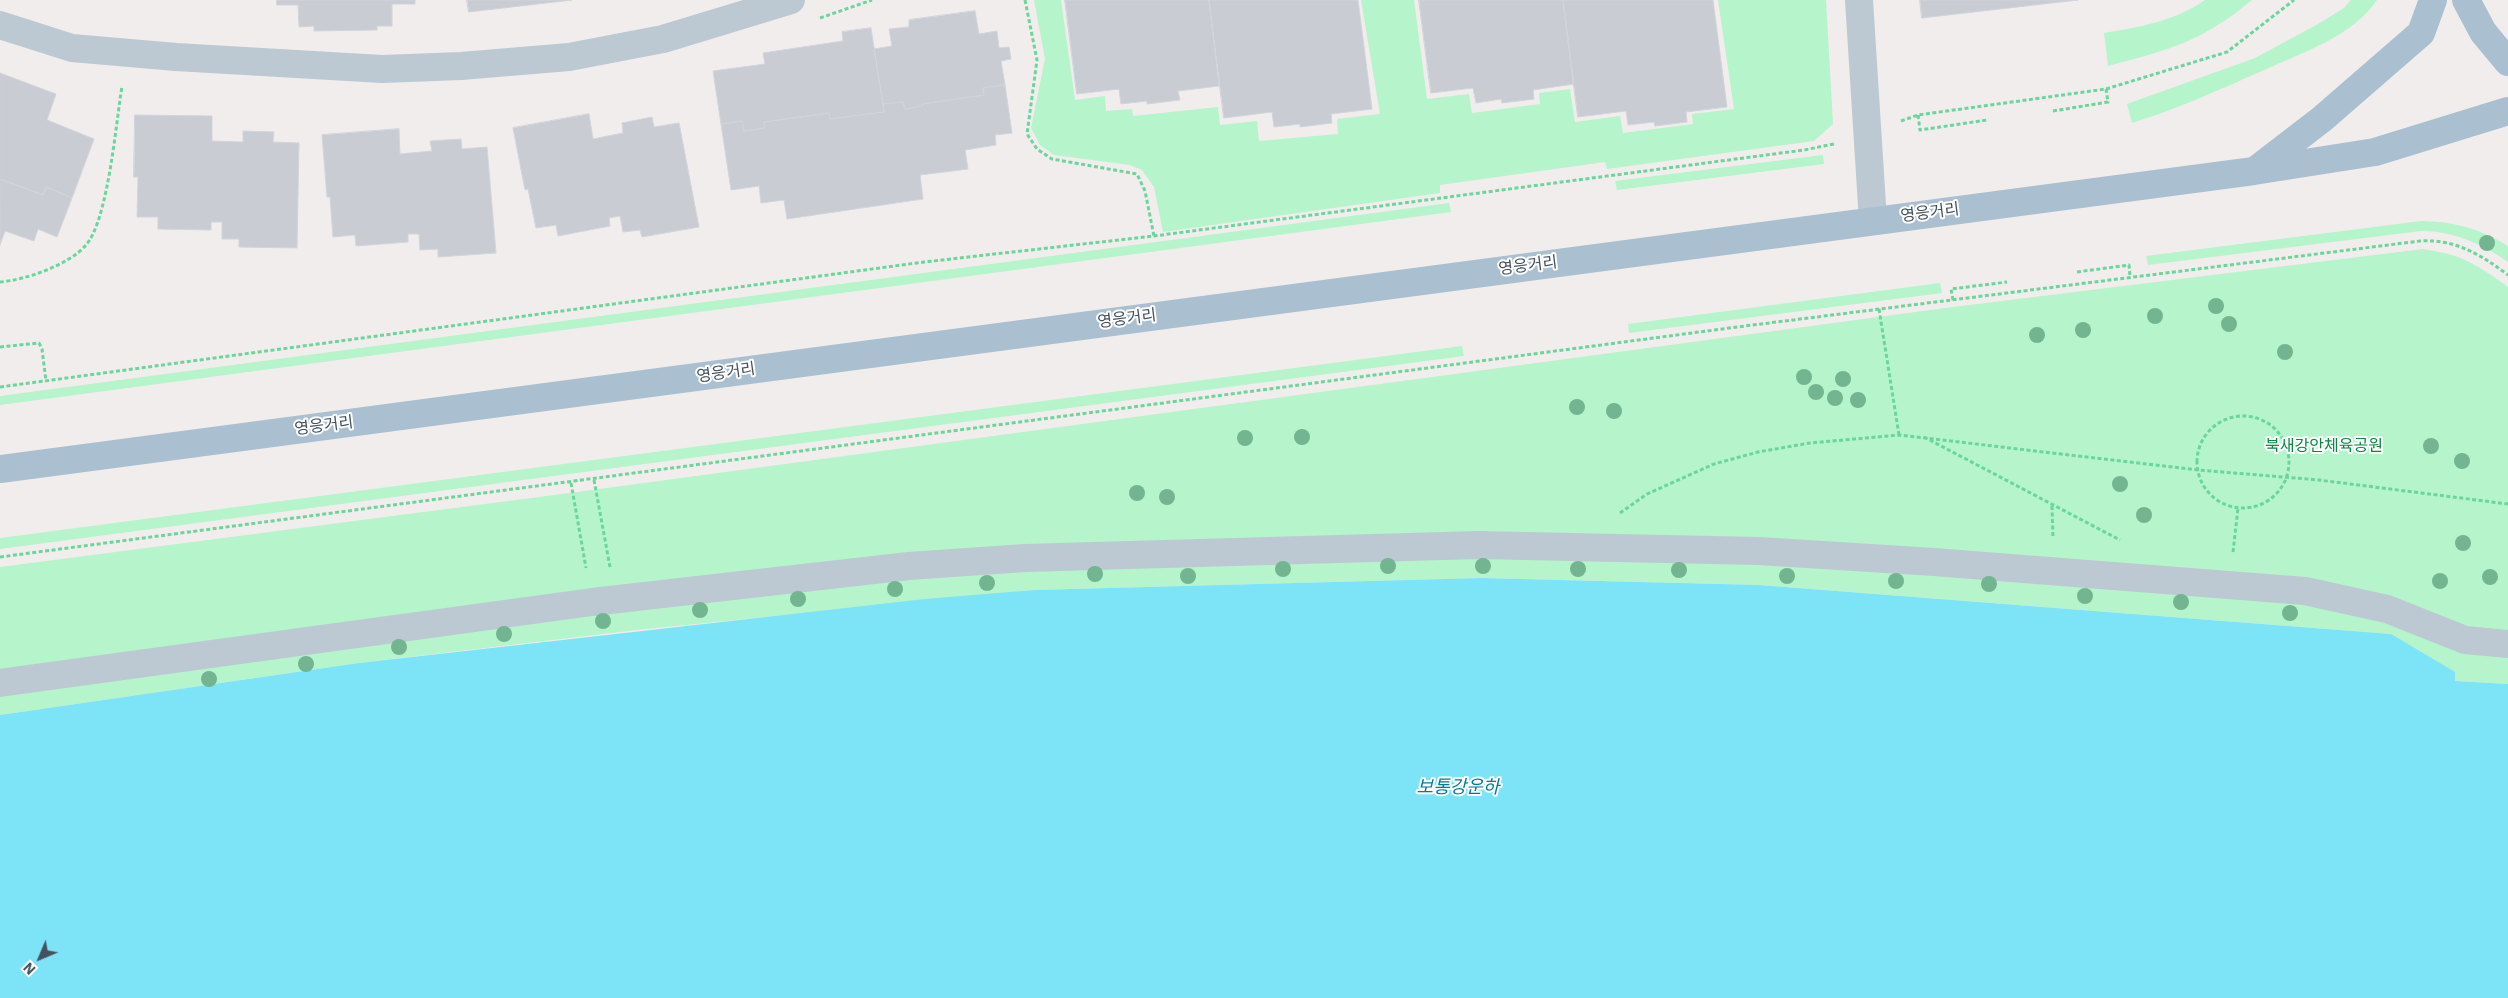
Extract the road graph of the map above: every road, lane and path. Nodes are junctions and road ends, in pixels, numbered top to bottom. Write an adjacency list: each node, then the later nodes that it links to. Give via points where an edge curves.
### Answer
1 (791, 0): 7 (street, via 663,39 569,57 460,66 382,68 176,58 72,48)
2 (1025, 0): 18 (path, via 1037,60 1027,134 1037,149 1052,160 1137,174 1145,191)
3 (1859, 0): 15 (street)
4 (2294, 0): 10 (path, via 2226,52)
5 (2433, 0): 16 (main road, via 2421,33 2322,119)
6 (2466, 0): 8 (main road, via 2483,32)
7 (0, 25)
8 (2508, 62)
9 (122, 85): 22 (path, via 99,222 86,245 69,258 20,280)
10 (2106, 89): 11 (path, via 2108,102); 13 (path)
11 (2053, 111)
12 (2508, 111): 16 (main road, 영웅거리, via 2375,152)
13 (1918, 115): 14 (path, via 1920,130); 15 (path)
14 (1987, 120)
15 (1869, 134): 17 (street); 18 (path, via 1804,150)
16 (2254, 171): 17 (main road, 영웅거리)
17 (1873, 221): 31 (main road, 영웅거리)
18 (1154, 236): 27 (path, via 914,263)
19 (2077, 272): 21 (path, via 2129,265)
20 (2508, 275): 21 (path, via 2483,256 2440,240)
21 (2130, 276): 24 (path)
22 (0, 282)
23 (2007, 282): 24 (path, via 1951,289)
24 (1953, 300): 25 (path)
25 (1880, 309): 29 (path); 34 (path)
26 (0, 347): 27 (path, via 39,343)
27 (46, 381): 28 (path)
28 (0, 387)
29 (1899, 435): 30 (path); 39 (path, via 1810,443 1714,464 1647,494 1620,512)
30 (1923, 436): 32 (path); 38 (path)
31 (0, 469)
32 (2198, 470): 33 (path); 33 (path, via 2198,448 2206,434 2218,423 2232,417 2248,416 2277,430 2286,444 2289,460); 37 (path, via 2209,494)
33 (2286, 479): 36 (path, via 2319,480); 37 (path, via 2268,501)
34 (594, 480): 35 (path); 41 (path)
35 (571, 483): 40 (path); 42 (path)
36 (2508, 504)
37 (2238, 508): 43 (path)
38 (2121, 541)
39 (1583, 546): 43 (street, via 1759,551); 45 (street, via 1305,548 1025,558 909,566 592,602)
40 (0, 558)
41 (609, 563)
42 (586, 565)
43 (2230, 585): 44 (street, via 2305,592 2369,605 2465,640)
44 (2508, 644)
45 (0, 683)

